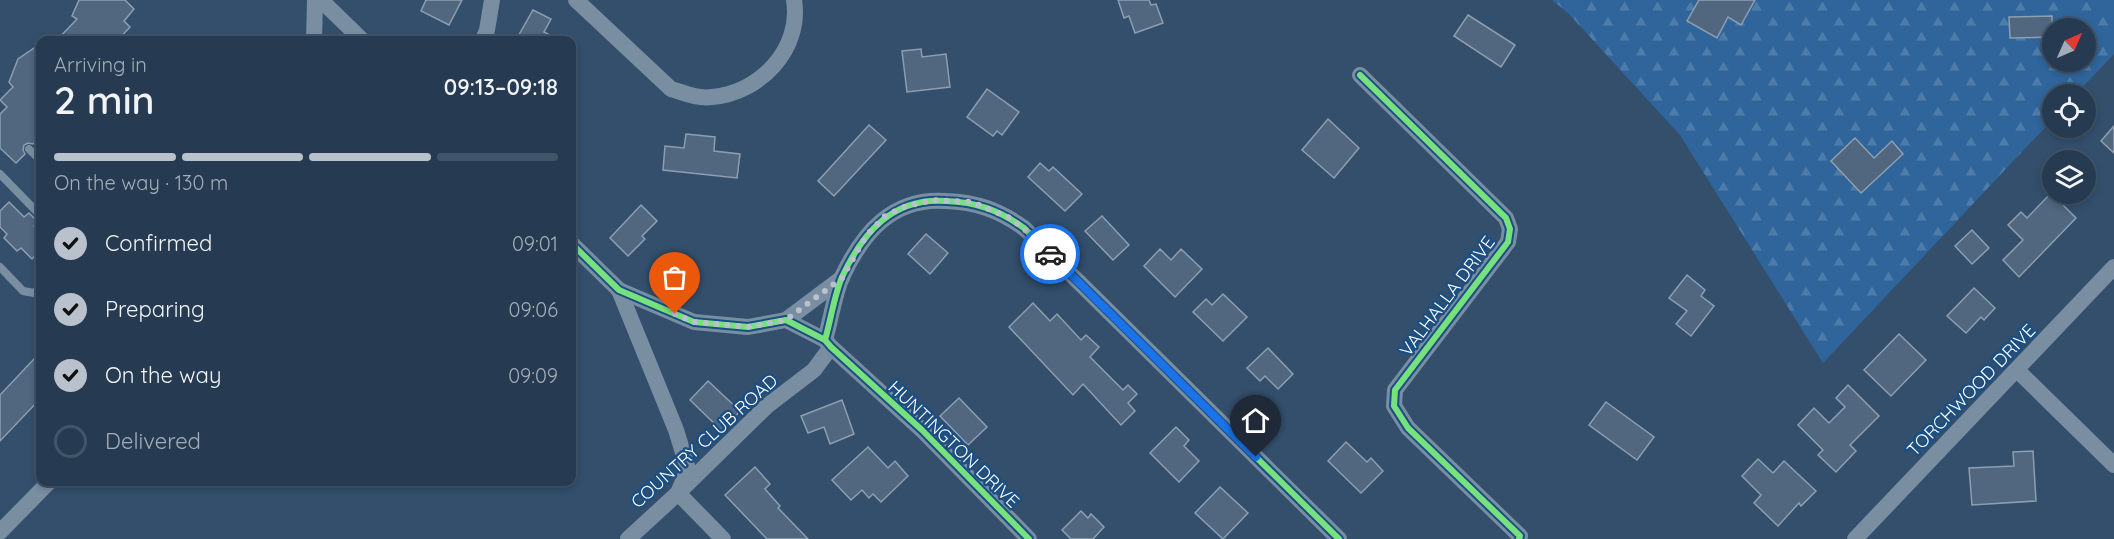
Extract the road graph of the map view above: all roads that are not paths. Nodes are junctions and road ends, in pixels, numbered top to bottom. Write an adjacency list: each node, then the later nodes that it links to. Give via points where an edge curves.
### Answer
1 (315, 0): 6 (street)
2 (321, 0): 7 (street)
3 (492, 0): 8 (street)
4 (576, 0): 5 (street, via 671,89 711,98 744,90 784,54 797,14)
5 (794, 0)
6 (315, 36)
7 (358, 36)
8 (485, 36)
9 (1360, 75): 31 (street, VALHALLA DRIVE, via 1506,218 1510,229 1508,242 1395,390 1394,406 1408,428)
10 (29, 149): 11 (lane)
11 (36, 156)
12 (0, 175): 13 (lane)
13 (36, 211)
14 (576, 248): 18 (street)
15 (0, 267): 19 (lane, via 23,291)
16 (2114, 267): 22 (street, TORCHWOOD DRIVE)
17 (842, 278): 20 (street); 21 (street); 30 (street, via 866,236 885,216 904,207 932,200 972,202 1010,218)
18 (619, 290): 20 (street, via 694,322 748,327); 25 (street, via 676,430 687,469)
19 (36, 291)
20 (786, 320): 21 (street, HUNTINGTON DRIVE)
21 (828, 344): 25 (street, COUNTRY CLUB ROAD, via 814,370 767,406); 29 (street, HUNTINGTON DRIVE, via 922,430)
22 (2017, 370): 23 (street); 32 (street, TORCHWOOD DRIVE)
23 (2114, 465)
24 (45, 486): 26 (street)
25 (678, 493): 27 (street, COUNTRY CLUB ROAD); 28 (street)
26 (0, 532)
27 (628, 539)
28 (723, 539)
29 (1029, 539)
30 (1339, 539)
31 (1520, 539)
32 (1855, 539)

